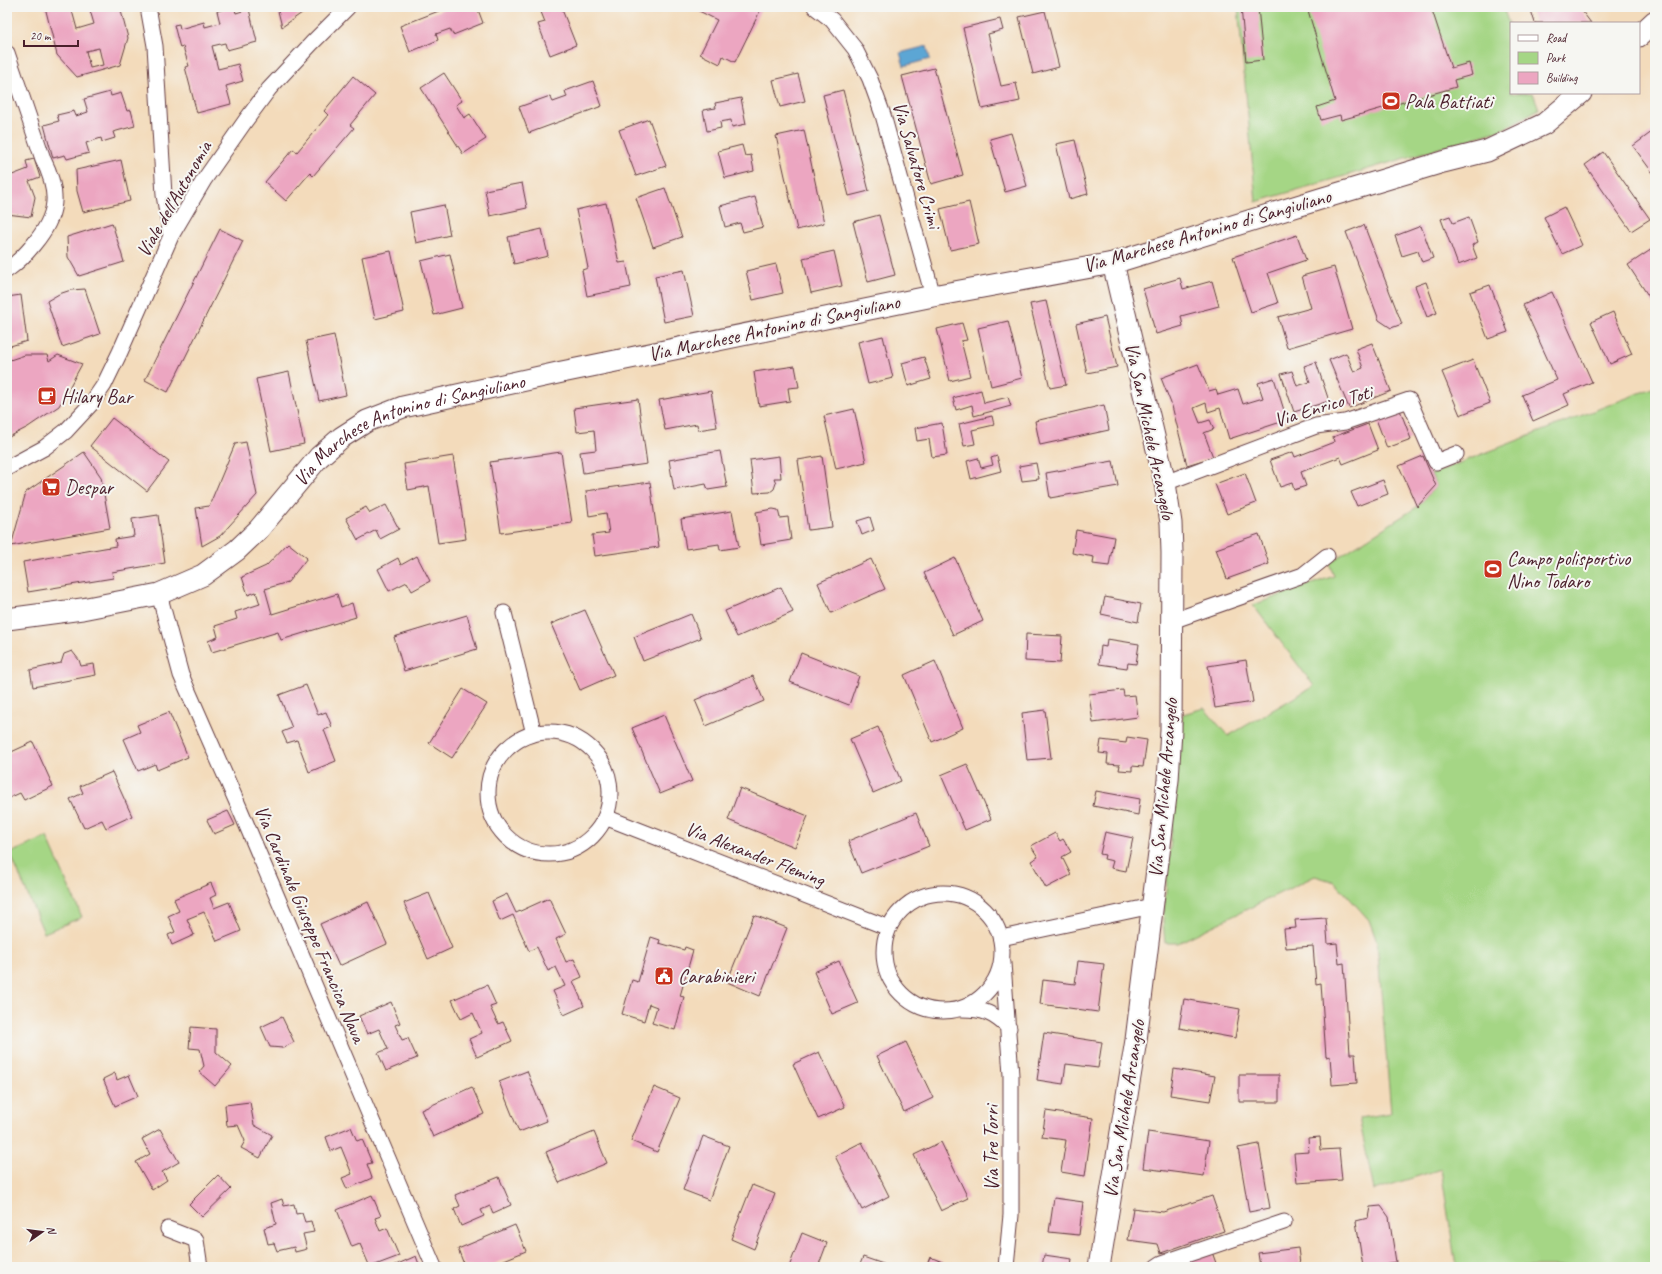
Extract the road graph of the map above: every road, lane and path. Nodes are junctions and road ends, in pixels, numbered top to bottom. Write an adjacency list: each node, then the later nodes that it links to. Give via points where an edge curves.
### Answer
1 (148, 7): 9 (street, via 155,46 164,194)
2 (348, 7): 9 (street, Viale dell'Autonomia, via 269,90 204,180)
3 (815, 7): 12 (street, Via Salvatore Crimi, via 832,20 855,49 870,80 883,115)
4 (1655, 21): 5 (main road)
5 (1640, 35)
6 (7, 53): 7 (street)
7 (13, 89): 11 (street, via 54,188 49,223 26,253)
8 (1580, 94): 10 (main road, Via Marchese Antonino di Sangiuliano, via 1544,124 1487,151)
9 (171, 236): 14 (street, Viale dell'Autonomia, via 120,352 104,385 91,404 66,431 44,448)
10 (1113, 263): 12 (main road, Via Marchese Antonino di Sangiuliano); 15 (main road, Via San Michele Arcangelo)
11 (7, 270)
12 (933, 296): 17 (main road, Via Marchese Antonino di Sangiuliano, via 403,407 367,421 342,436 319,457 259,529 237,550 203,575)
13 (1456, 454): 15 (street, Via Enrico Toti, via 1436,462 1409,400 1345,422 1316,426)
14 (7, 468)
15 (1165, 483): 20 (main road, Via San Michele Arcangelo, via 1171,523)
16 (1327, 556): 20 (street, via 1303,575)
17 (159, 594): 19 (main road, Via Marchese Antonino di Sangiuliano, via 82,610); 32 (street, Via Cardinale Giuseppe Francica Nava, via 180,675 239,807)
18 (504, 614): 21 (street)
19 (7, 619)
20 (1172, 621): 23 (main road, Via San Michele Arcangelo, via 1168,780)
21 (534, 734): 22 (street, via 554,732 572,737 589,747 601,761 608,779 610,798); 22 (street, via 515,742 500,756 490,774 489,802 492,815 502,833 518,847 538,854 558,854 578,848 594,835)
22 (605, 817): 24 (street, Via Alexander Fleming)
23 (1152, 906): 25 (street); 34 (main road, Via San Michele Arcangelo, via 1136,1040)
24 (889, 928): 25 (street, via 900,911 918,898 938,893 959,894 978,904 992,919); 27 (street, via 885,942 885,957 894,985 916,1004 945,1011)
25 (1001, 938): 26 (street)
26 (1002, 954): 27 (street, via 1000,968 985,994); 28 (street, Via Tre Torri)
27 (959, 1009): 28 (street, via 989,1012)
28 (1008, 1028): 33 (street, Via Tre Torri, via 1011,1075 1011,1215)
29 (1284, 1222): 35 (street)
30 (168, 1230): 31 (street, via 196,1240)
31 (200, 1267)
32 (434, 1267)
33 (1006, 1267)
34 (1099, 1267)
35 (1156, 1267)

